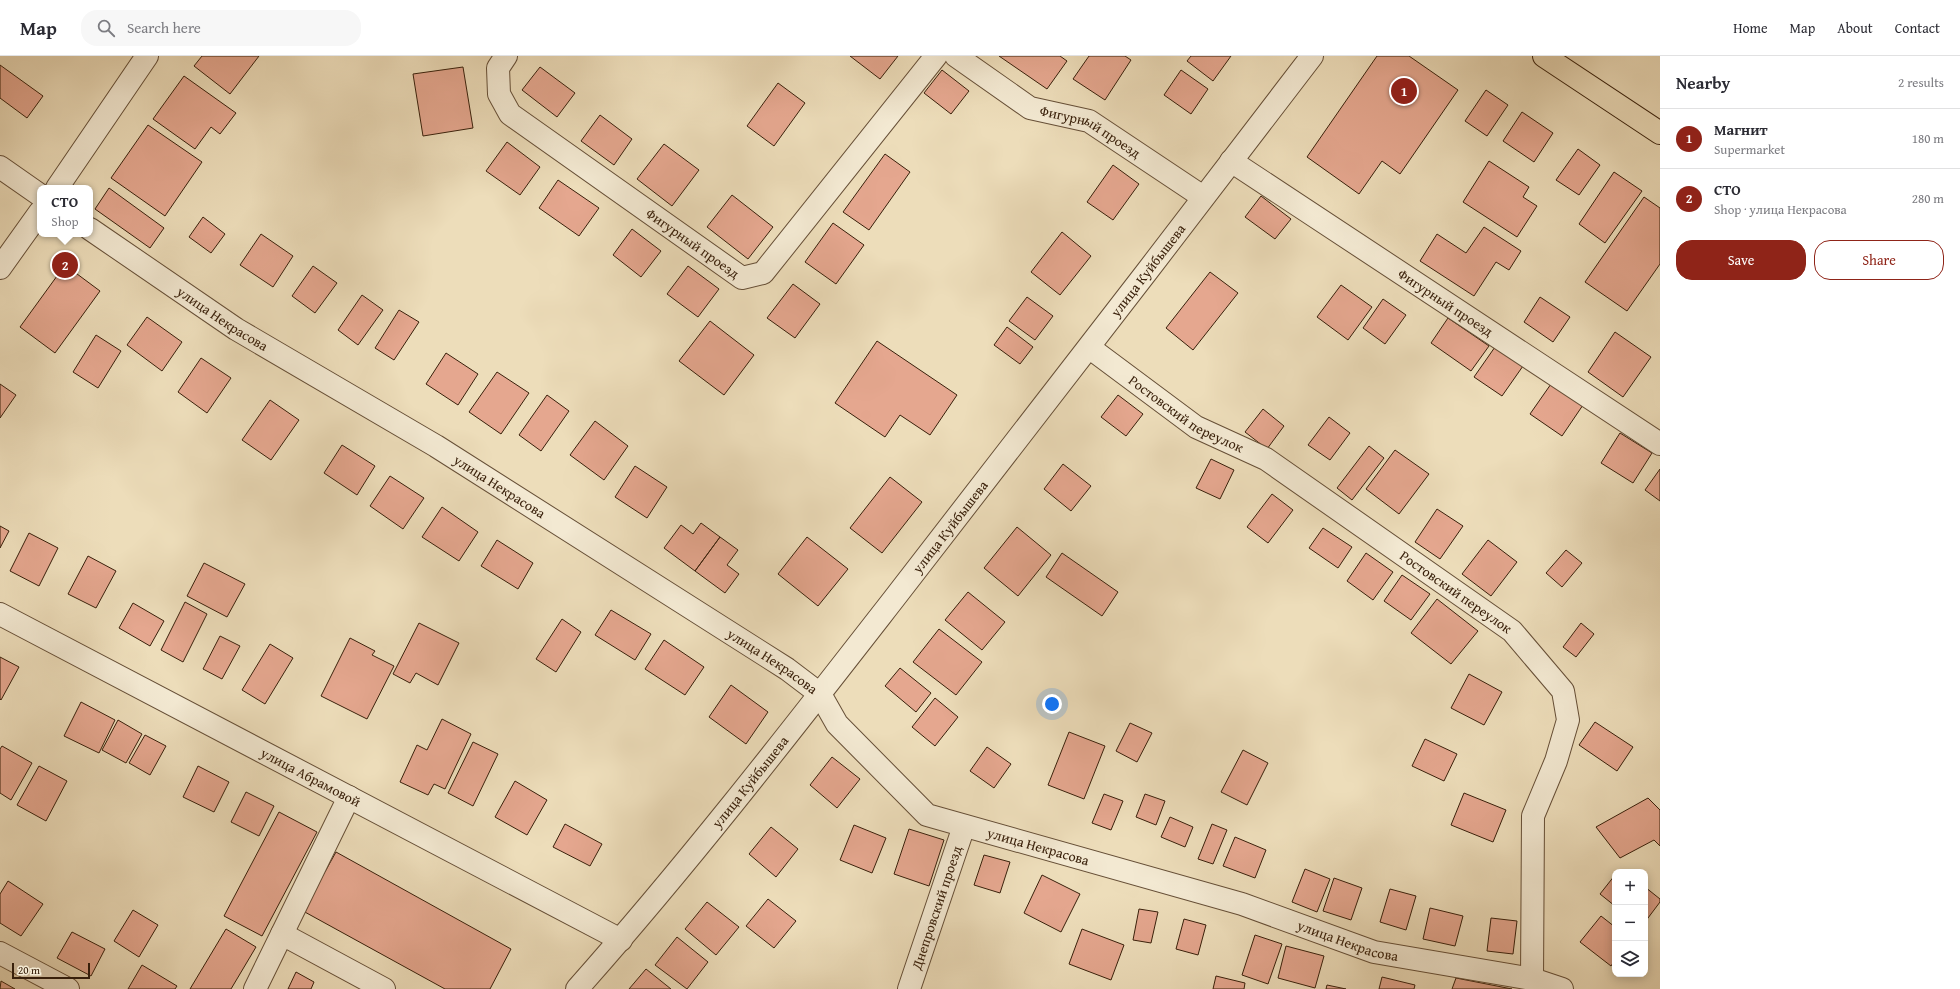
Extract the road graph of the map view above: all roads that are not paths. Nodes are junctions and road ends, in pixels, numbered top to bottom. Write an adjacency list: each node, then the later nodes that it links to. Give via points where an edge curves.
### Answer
1 (147, 56): 10 (street)
2 (506, 56): 3 (street, Фигурный проезд, via 498,68 499,94 510,114 742,278 763,273)
3 (936, 56)
4 (956, 56): 12 (street, Фигурный проезд, via 1030,108 1089,121)
5 (1312, 56): 8 (street, улица Куйбышева)
6 (1544, 56): 7 (main road)
7 (1660, 133)
8 (1231, 162): 12 (street, улица Куйбышева); 17 (street, Фигурный проезд)
9 (0, 168): 11 (street)
10 (59, 185)
11 (37, 193)
12 (1203, 196): 16 (street, улица Куйбышева)
13 (37, 216): 15 (street)
14 (93, 231): 19 (street, улица Некрасова, via 236,329 436,446 787,669)
15 (0, 268)
16 (1090, 348): 19 (street, улица Куйбышева); 25 (street, Ростовский переулок, via 1196,427 1266,459 1512,631 1563,691 1568,720 1556,761 1533,816)
17 (1660, 444)
18 (0, 614): 20 (street, улица Абрамовой)
19 (820, 694): 21 (street, улица Некрасова, via 837,724 927,815); 23 (street, улица Куйбышева)
20 (349, 797): 22 (street); 23 (street, улица Абрамовой)
21 (964, 826): 25 (street, улица Некрасова, via 1242,904 1374,952); 30 (street, Днепровский проезд)
22 (282, 934): 27 (street); 28 (street)
23 (621, 940): 29 (street, улица Куйбышева)
24 (0, 953): 26 (street)
25 (1532, 979): 31 (street, улица Некрасова)
26 (68, 989)
27 (255, 989)
28 (384, 989)
29 (577, 989)
30 (909, 989)
31 (1562, 989)

